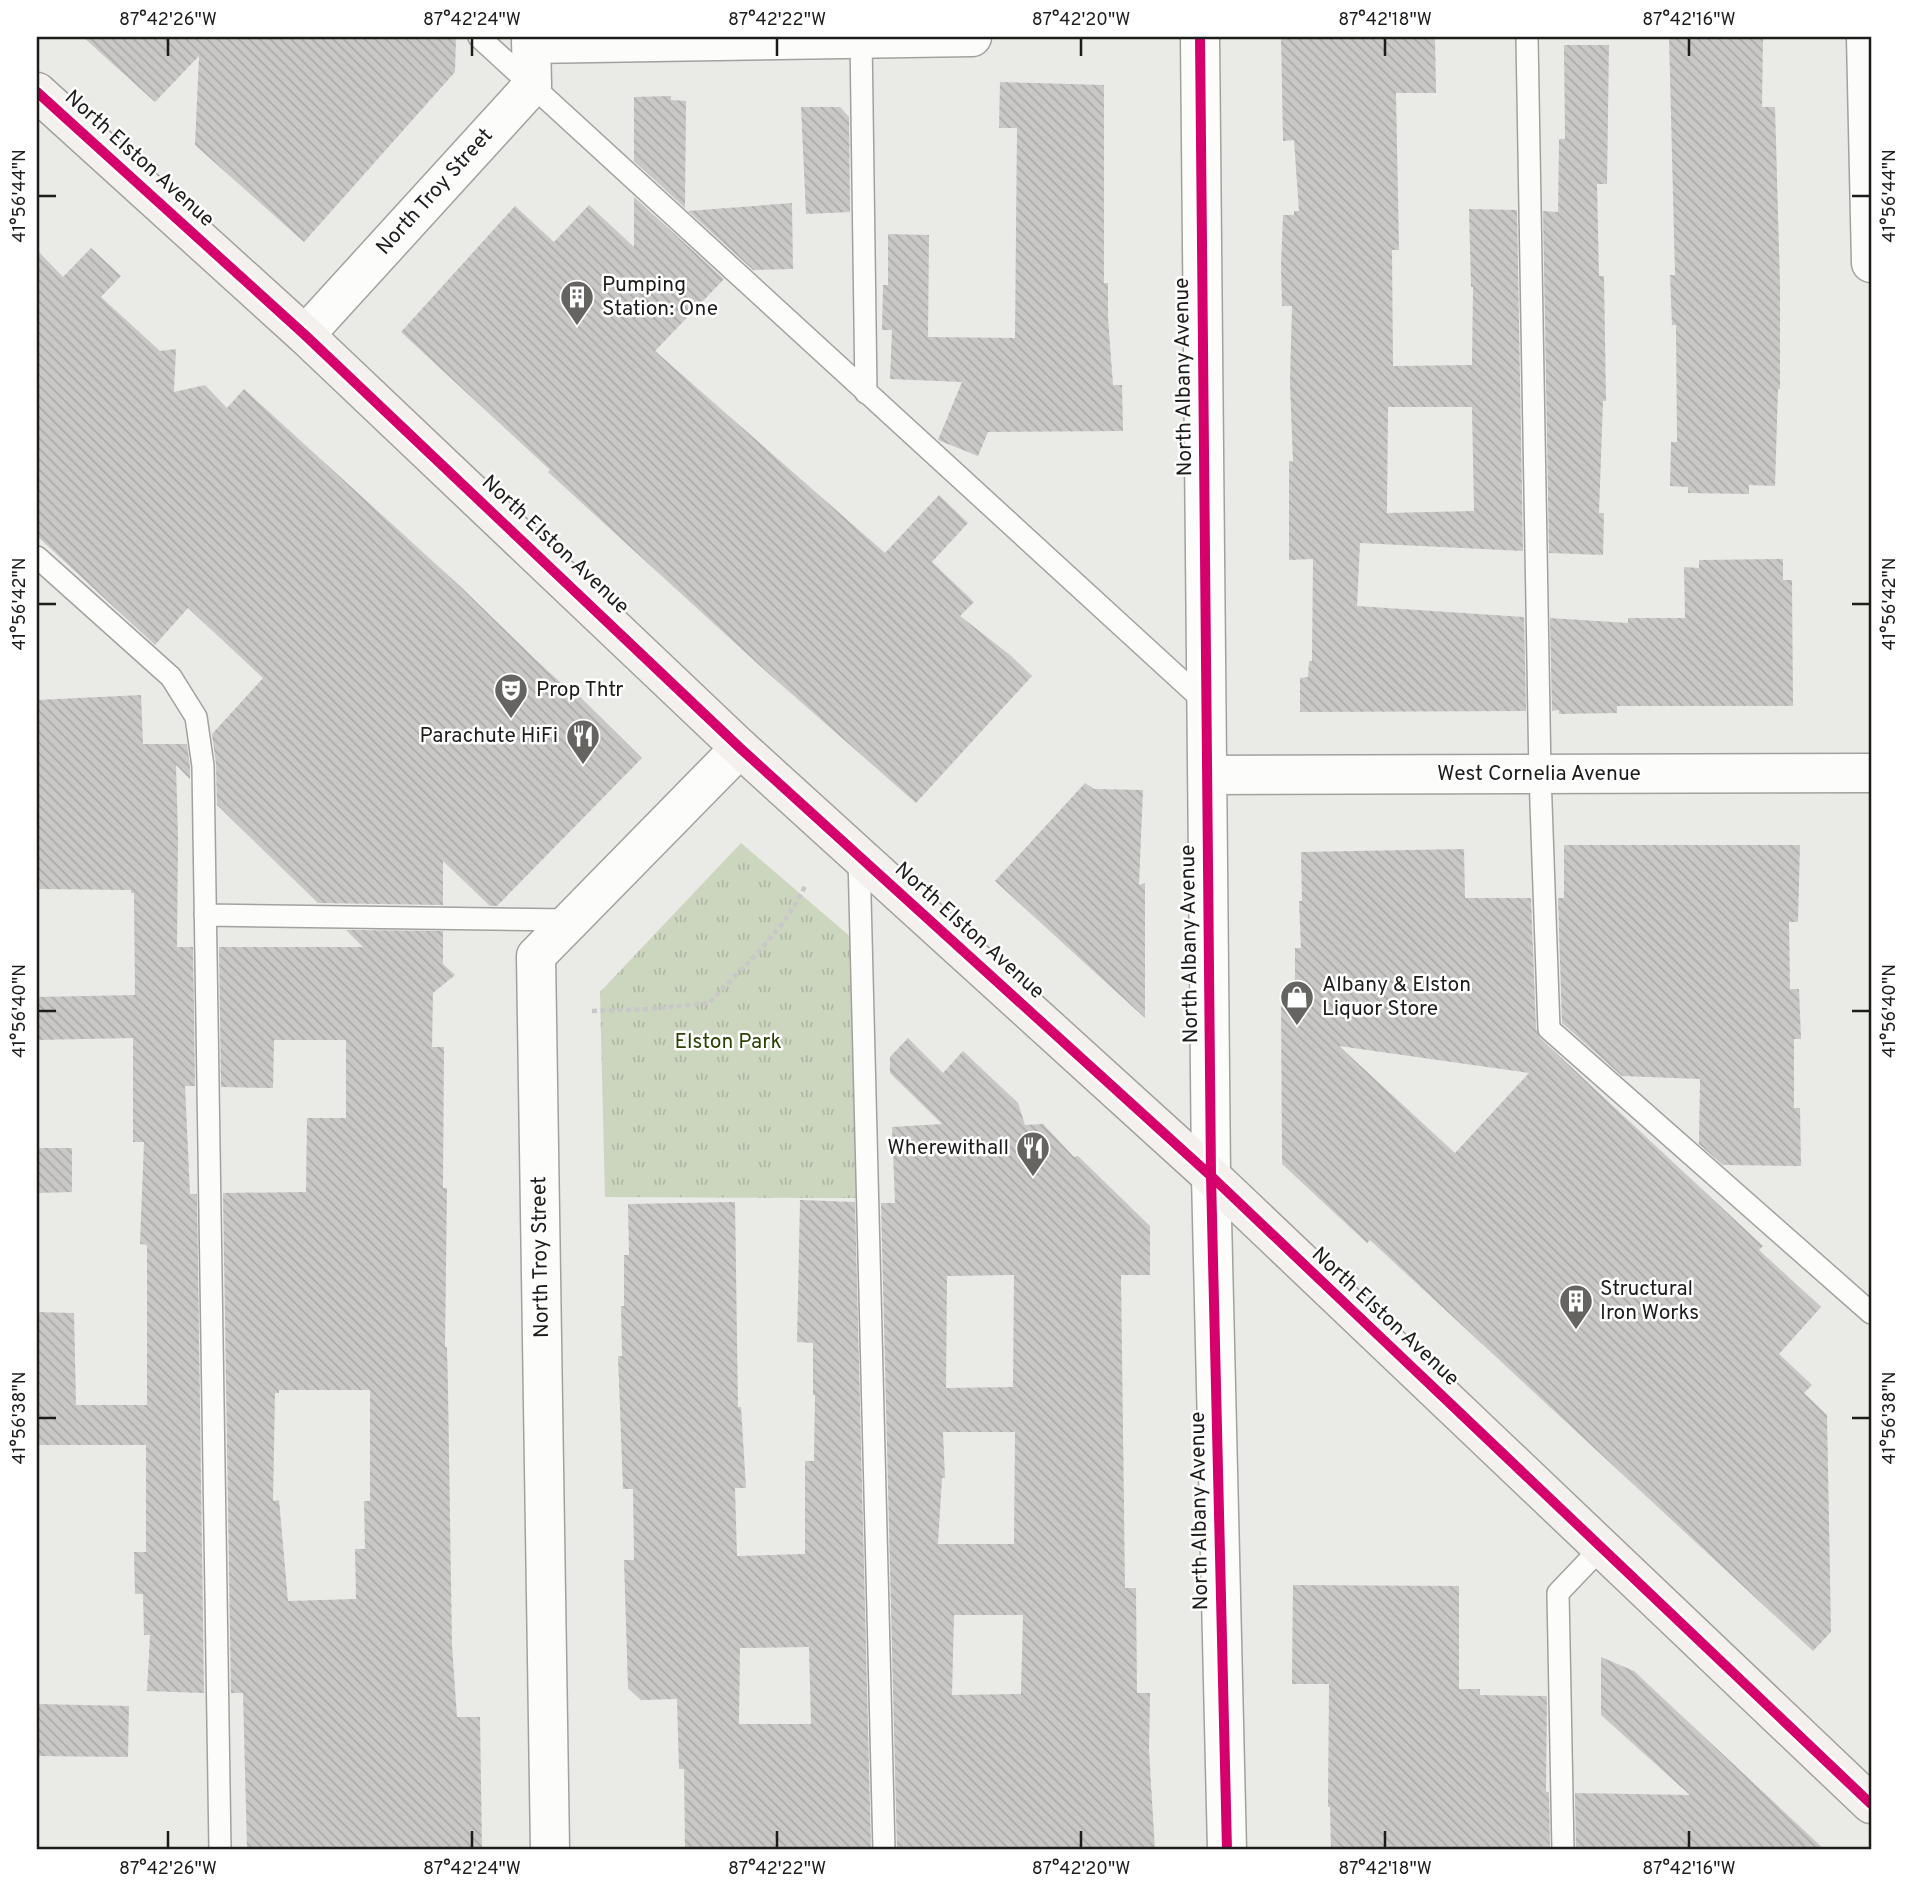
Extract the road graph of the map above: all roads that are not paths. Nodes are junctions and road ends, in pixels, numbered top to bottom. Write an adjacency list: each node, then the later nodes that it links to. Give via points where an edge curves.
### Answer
1 (479, 37): 8 (lane)
2 (972, 37): 6 (street)
3 (1200, 37): 14 (street, North Albany Avenue)
4 (1527, 37): 18 (lane)
5 (1866, 37): 10 (street)
6 (861, 38): 7 (street); 12 (lane)
7 (531, 40): 8 (street)
8 (532, 86): 11 (street, North Troy Street); 12 (lane)
9 (37, 92): 11 (main road, North Elston Avenue)
10 (1871, 263)
11 (305, 335): 15 (main road, North Elston Avenue)
12 (866, 393): 14 (lane)
13 (37, 557): 20 (lane, via 171,677 196,717 203,766)
14 (1206, 704): 17 (street, North Albany Avenue)
15 (740, 748): 19 (main road, North Elston Avenue); 21 (street, North Troy Street)
16 (1871, 773): 18 (street, West Cornelia Avenue)
17 (1207, 775): 18 (street, West Cornelia Avenue); 22 (street, North Albany Avenue)
18 (1540, 775): 23 (lane, via 1549,1029)
19 (859, 857): 22 (main road, North Elston Avenue); 28 (lane)
20 (205, 915): 21 (lane); 26 (lane)
21 (571, 920): 27 (street, North Troy Street, via 536,956)
22 (1211, 1176): 24 (main road, North Elston Avenue); 29 (street, North Albany Avenue)
23 (1871, 1313)
24 (1601, 1548): 25 (main road, North Elston Avenue); 30 (lane, via 1558,1593)
25 (1871, 1804)
26 (220, 1850)
27 (550, 1850)
28 (884, 1850)
29 (1227, 1850)
30 (1563, 1850)

